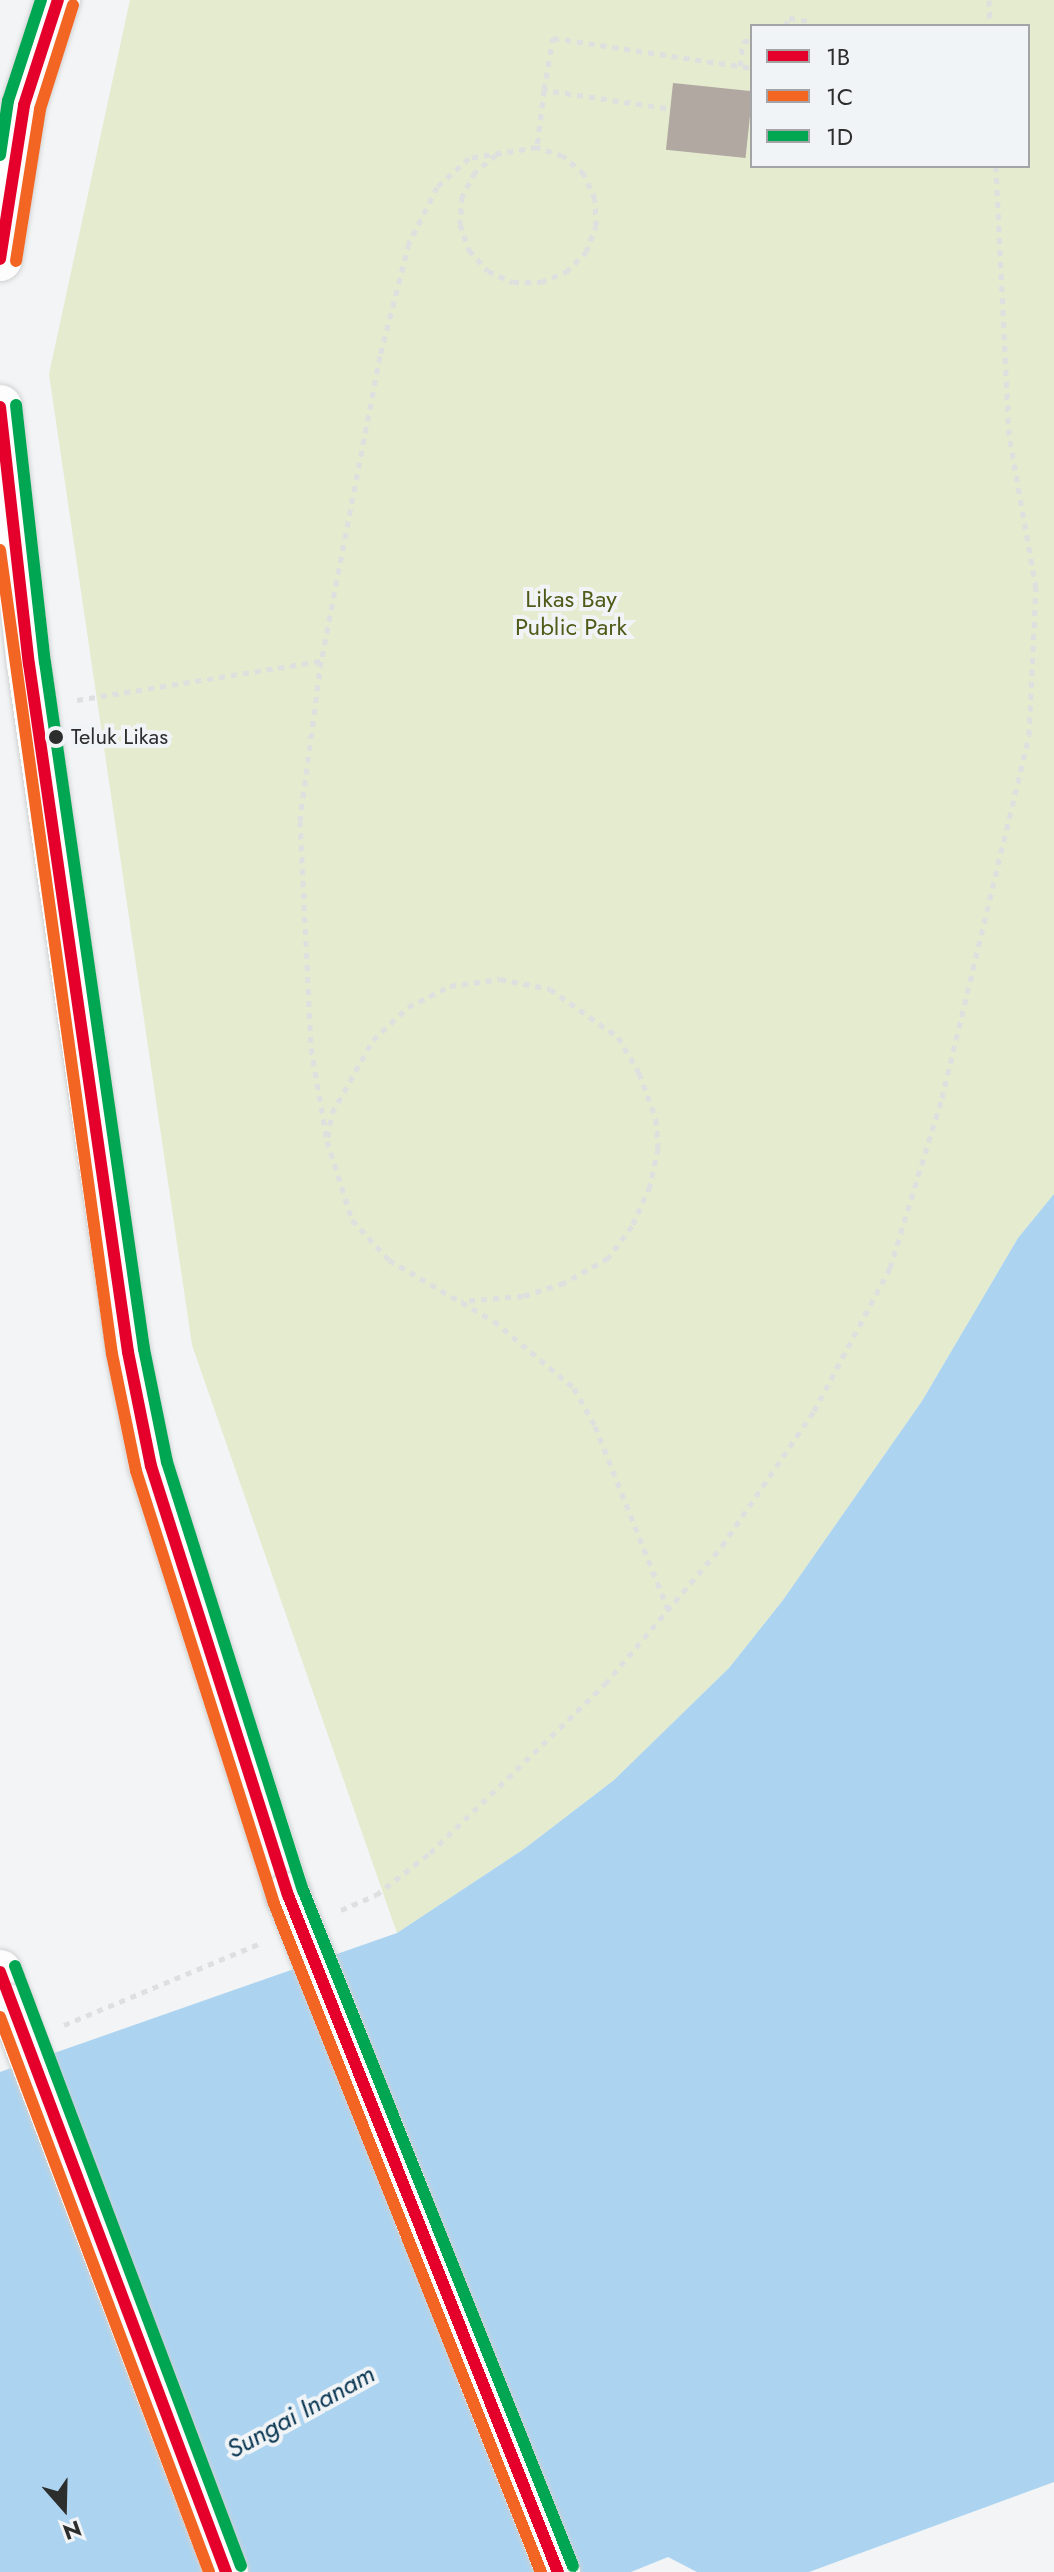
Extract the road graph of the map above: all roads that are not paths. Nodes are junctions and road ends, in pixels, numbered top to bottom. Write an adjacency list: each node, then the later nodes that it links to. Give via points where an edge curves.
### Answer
1 (58, 0): 2 (highway, via 24,105)
2 (0, 259)
3 (0, 407): 6 (highway, bridge, via 35,707 128,1352 151,1466 288,1895)
4 (6, 1990): 5 (highway, bridge)
5 (226, 2572)
6 (558, 2572)

